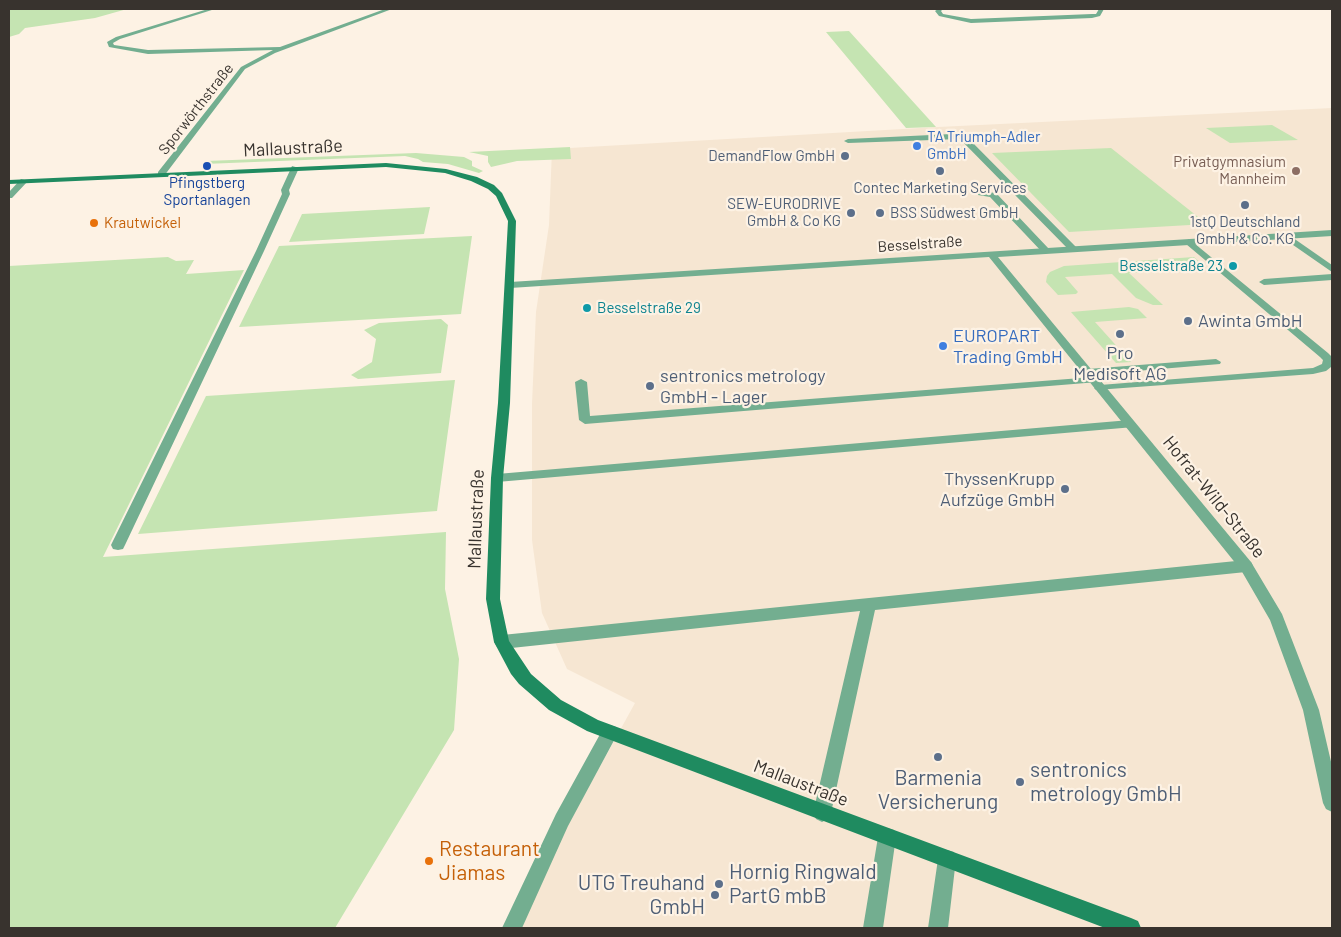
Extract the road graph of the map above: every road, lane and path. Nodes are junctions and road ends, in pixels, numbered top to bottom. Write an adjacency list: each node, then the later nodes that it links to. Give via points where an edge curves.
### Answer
1 (212, 9): 5 (street, Sporwörthstraße, via 110,42 111,46 148,52)
2 (389, 9): 5 (street, Sporwörthstraße)
3 (1101, 9): 4 (street, via 1098,15 1092,16 971,21)
4 (941, 12)
5 (281, 49): 8 (street, Sporwörthstraße, via 243,68)
6 (848, 141): 16 (street, via 962,137)
7 (295, 168): 8 (street, Mallaustraße); 22 (street, Mallaustraße, via 402,165 457,174 491,187 503,200 512,221); 28 (street, via 260,251)
8 (161, 174): 10 (street, Mallaustraße)
9 (9, 182): 10 (street, Mallaustraße)
10 (24, 182): 12 (street)
11 (982, 194): 17 (street, via 994,195)
12 (9, 196)
13 (1332, 233): 14 (street, Besselstraße)
14 (1286, 236): 15 (street, Besselstraße); 19 (street)
15 (1189, 242): 16 (street, Besselstraße); 24 (street, via 1324,355 1328,359 1327,365 1313,372)
16 (1073, 249): 17 (street, Besselstraße)
17 (1046, 251): 18 (street, Besselstraße)
18 (991, 254): 22 (street, Besselstraße); 24 (street, Hofrat-Wild-Straße)
19 (1332, 269)
20 (1332, 277): 21 (street)
21 (1264, 282)
22 (510, 285): 27 (street, Mallaustraße)
23 (1216, 362): 24 (street)
24 (1094, 380): 25 (street, via 585,420); 26 (street, Hofrat-Wild-Straße)
25 (581, 382)
26 (1130, 424): 27 (street); 29 (street, Hofrat-Wild-Straße)
27 (497, 478): 31 (street, Mallaustraße, via 493,599)
28 (118, 545)
29 (1246, 566): 30 (street); 33 (street, Hofrat-Wild-Straße, via 1277,618 1311,710)
30 (869, 604): 31 (street); 34 (street)
31 (502, 642): 32 (street, Mallaustraße, via 517,669 538,691 576,717)
32 (610, 733): 34 (street, Mallaustraße); 37 (street, via 562,820)
33 (1332, 803)
34 (822, 813): 35 (street, Mallaustraße)
35 (888, 837): 36 (street, Mallaustraße); 38 (street)
36 (947, 859): 39 (street); 40 (street, Mallaustraße)
37 (512, 928)
38 (873, 928)
39 (938, 928)
40 (1131, 928)

